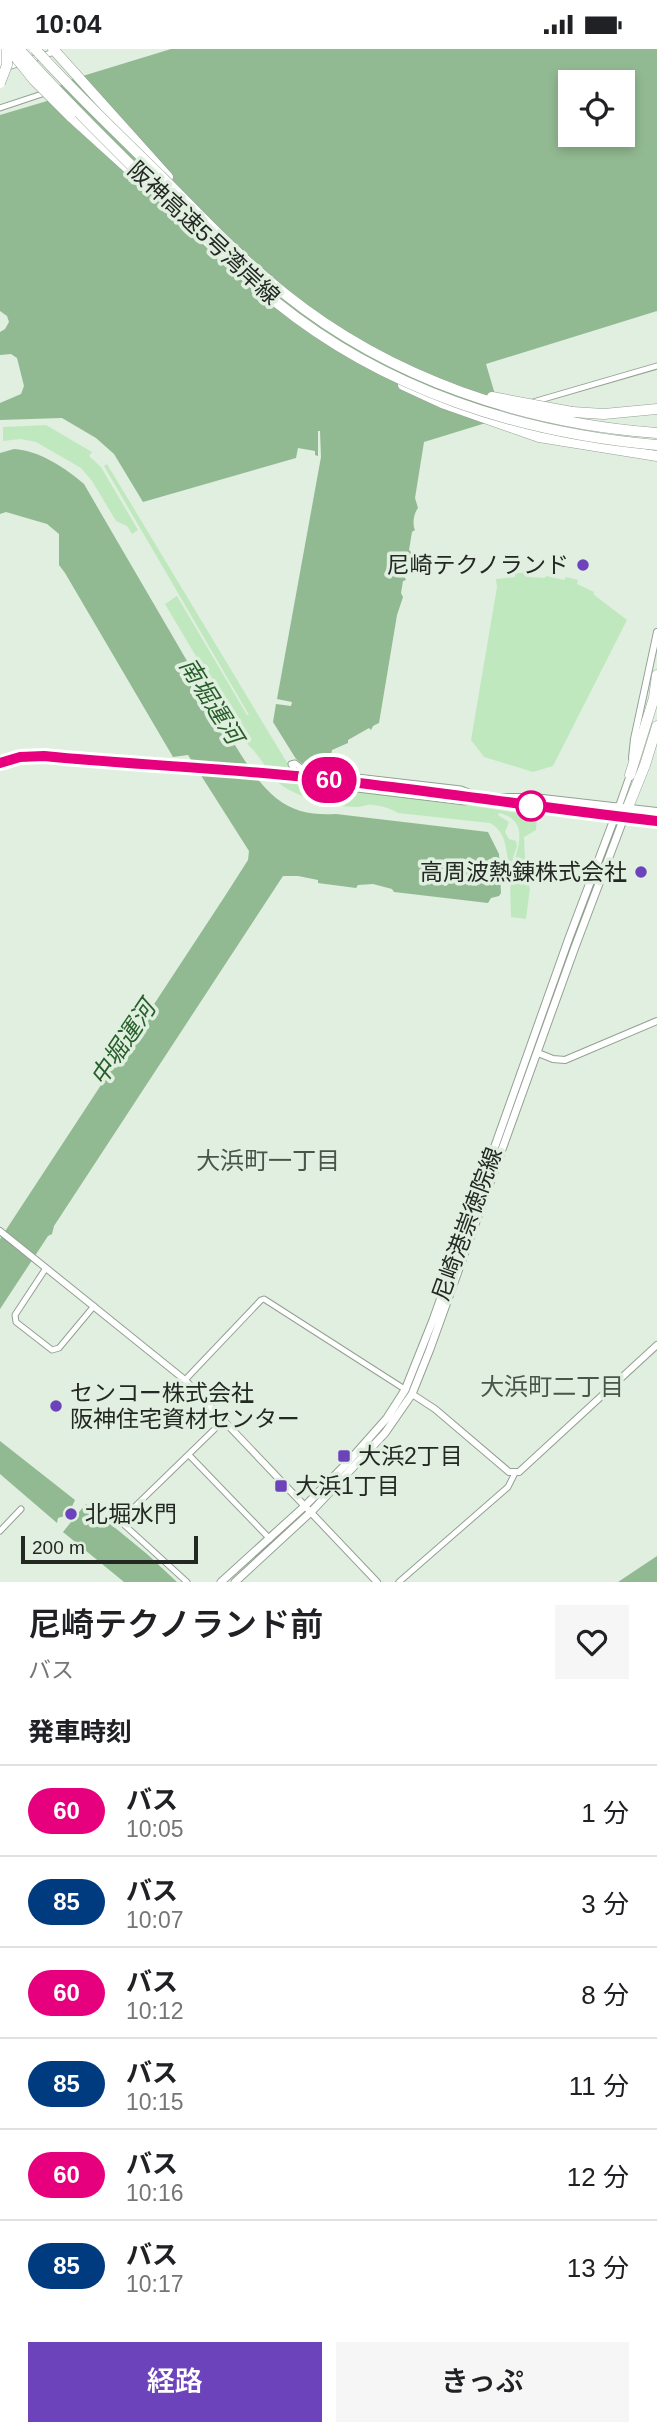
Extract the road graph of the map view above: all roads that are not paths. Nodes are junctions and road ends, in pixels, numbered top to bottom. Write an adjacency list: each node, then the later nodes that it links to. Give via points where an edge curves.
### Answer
1 (0, 49): 6 (highway)
2 (8, 49): 7 (highway, bridge); 9 (highway, bridge, via 95,140)
3 (19, 49): 9 (highway, 阪神高速5号湾岸線, bridge)
4 (35, 49): 10 (highway, 阪神高速5号湾岸線, bridge)
5 (52, 50): 6 (street); 8 (street, via 58,78 41,94); 10 (highway, bridge)
6 (0, 68)
7 (0, 83)
8 (0, 107)
9 (184, 217): 11 (highway, 阪神高速5号湾岸線, bridge, via 278,304)
10 (232, 247): 13 (highway, 阪神高速5号湾岸線, bridge, via 325,324)
11 (374, 366): 17 (highway, 阪神高速5号湾岸線, bridge, via 495,417 574,435); 18 (highway, bridge, via 418,392 515,430)
12 (657, 366): 15 (street)
13 (424, 377): 14 (highway, bridge, via 564,411 604,414); 16 (highway, 阪神高速5号湾岸線, bridge, via 528,413)
14 (657, 409)
15 (507, 410)
16 (657, 433)
17 (657, 445)
18 (657, 456)
19 (657, 632): 23 (street)
20 (656, 687): 23 (highway)
21 (657, 726): 25 (highway)
22 (0, 763): 24 (street, bridge, via 31,756 312,778)
23 (630, 775): 25 (street)
24 (482, 797): 24 (street, via 465,801 324,785 310,781 291,764 304,771 461,789); 25 (street, via 534,797); 27 (street)
25 (624, 810): 26 (street); 27 (main road, 尼崎港崇徳院線); 28 (street); 30 (main road, 尼崎港崇徳院線)
26 (657, 811)
27 (615, 816): 36 (main road, 尼崎港崇徳院線)
28 (657, 821)
29 (657, 1021): 30 (street, via 565,1060)
30 (538, 1053): 36 (main road, 尼崎港崇徳院線, via 430,1349)
31 (0, 1231): 32 (street)
32 (46, 1268): 33 (street); 33 (street, via 15,1315 16,1322 52,1350 59,1348)
33 (94, 1306): 35 (street)
34 (657, 1345): 39 (street)
35 (186, 1380): 36 (street, via 264,1299); 37 (street)
36 (408, 1392): 39 (street); 40 (main road, 尼崎港崇徳院線, via 386,1433)
37 (224, 1420): 38 (street); 40 (street)
38 (189, 1455): 43 (street); 44 (street, via 120,1521)
39 (515, 1473): 48 (street, via 508,1487)
40 (309, 1508): 43 (main road, 尼崎港崇徳院線); 46 (main road, 尼崎港崇徳院線); 47 (street)
41 (20, 1509): 42 (street)
42 (0, 1531)
43 (270, 1539): 45 (main road, 尼崎港崇徳院線)
44 (187, 1582)
45 (221, 1582)
46 (234, 1582)
47 (377, 1582)
48 (399, 1582)

